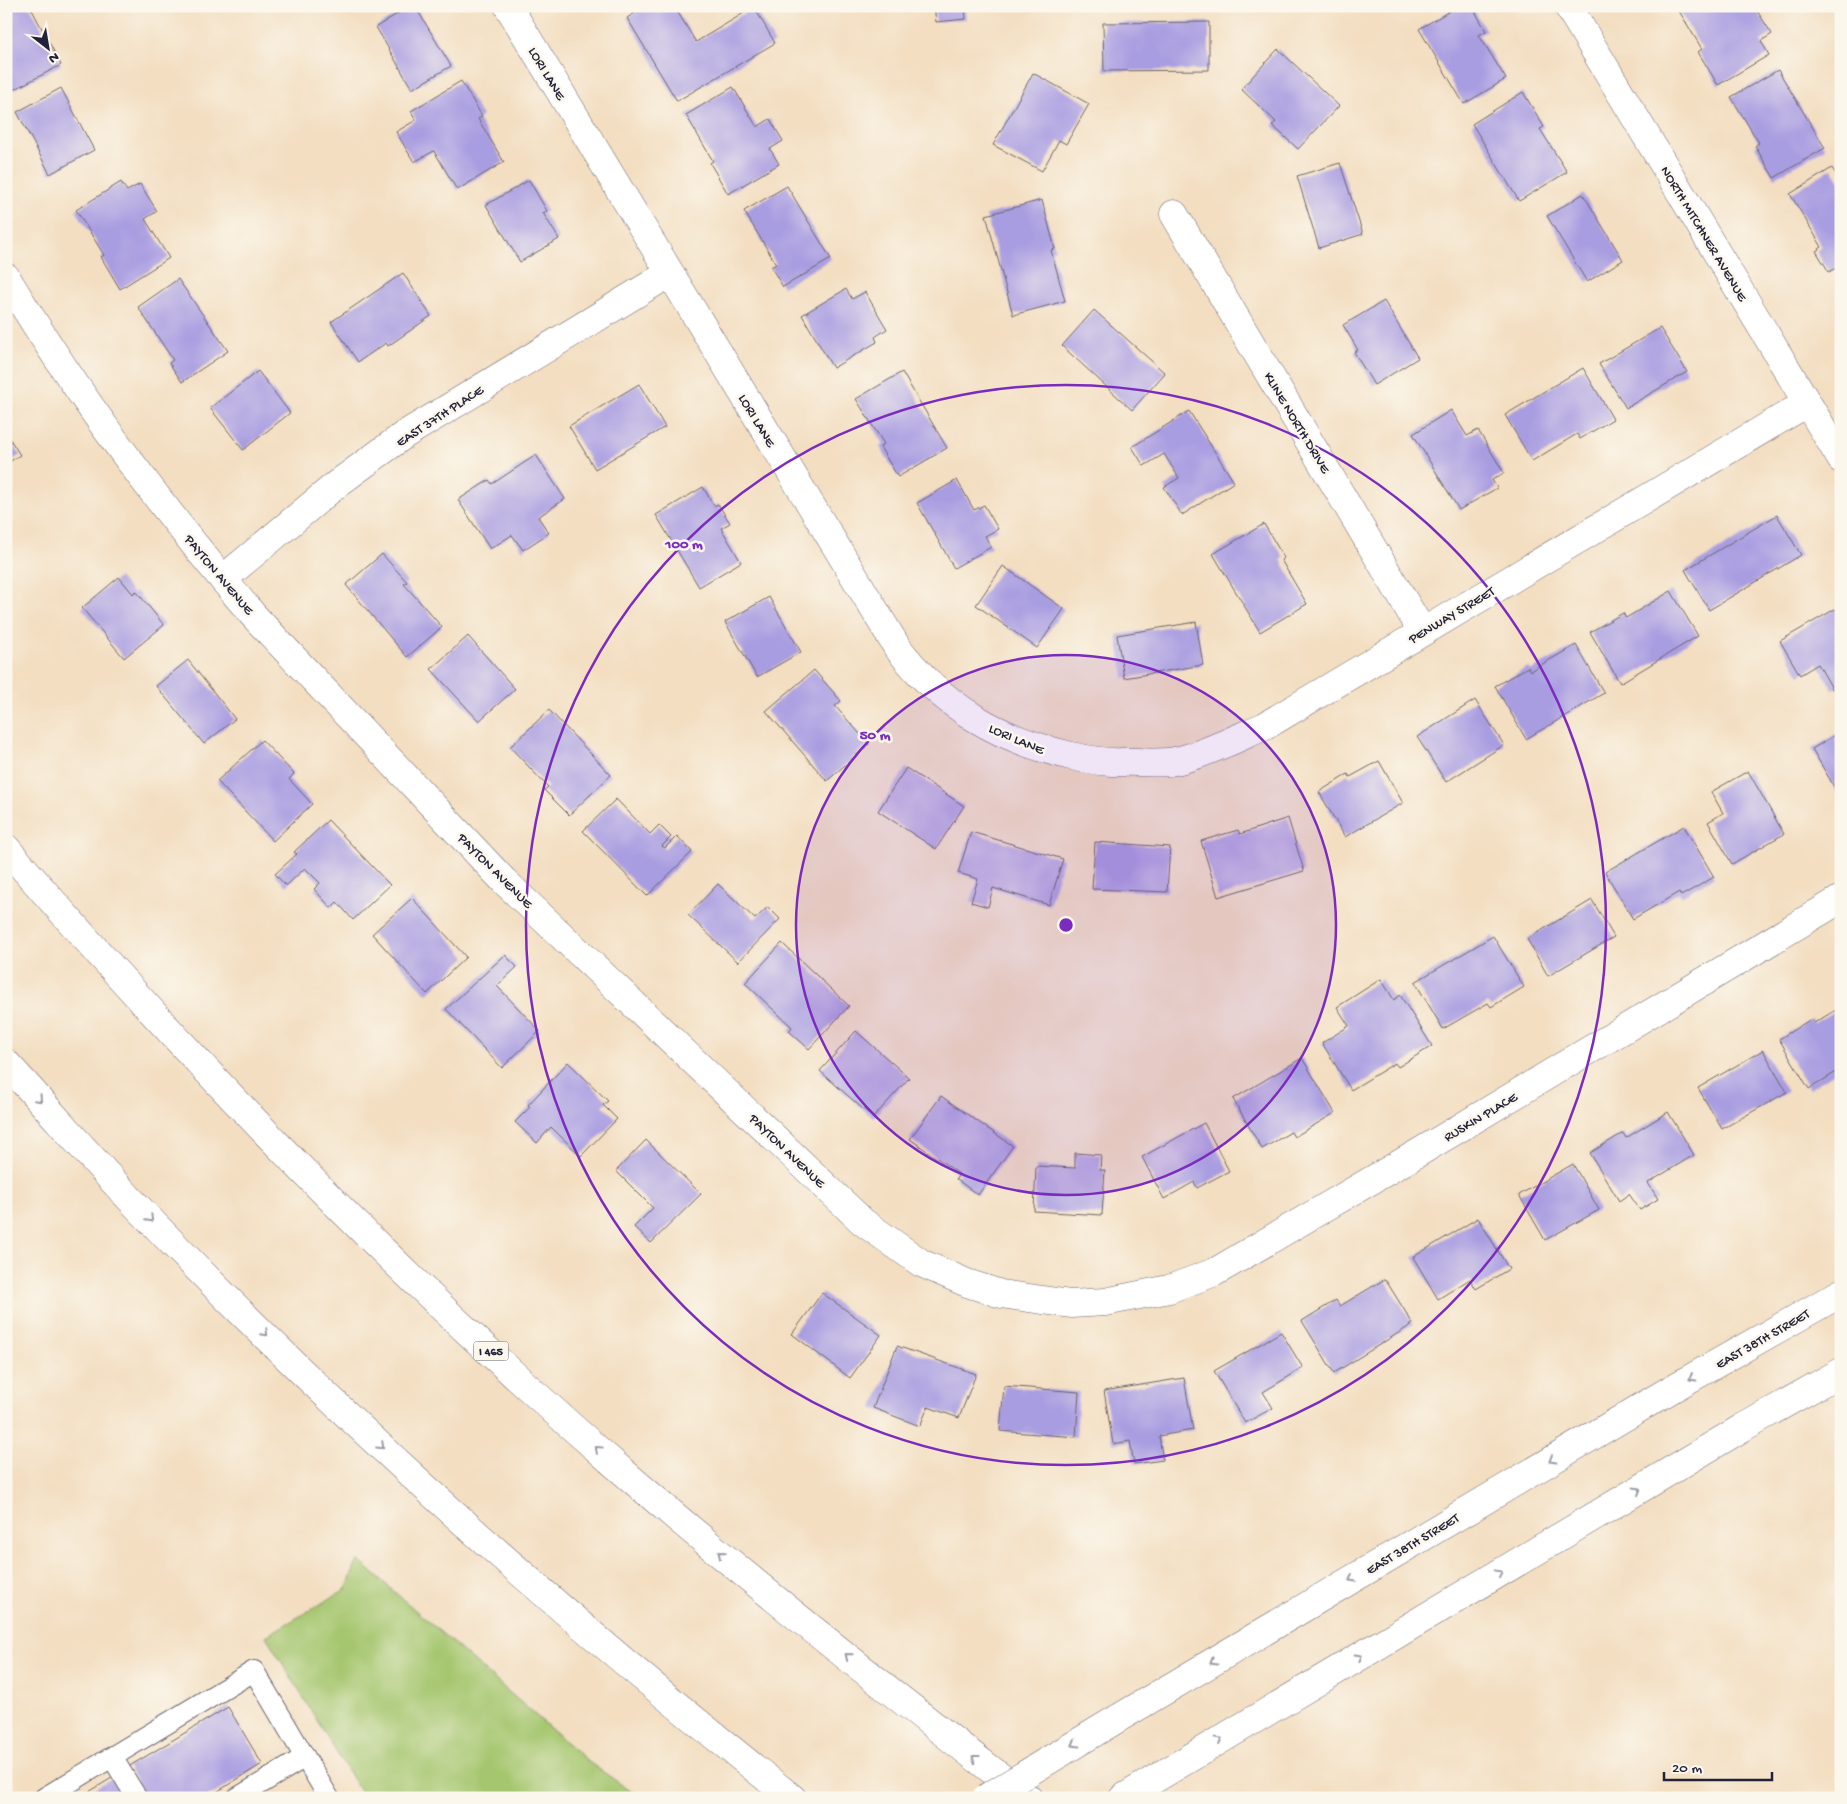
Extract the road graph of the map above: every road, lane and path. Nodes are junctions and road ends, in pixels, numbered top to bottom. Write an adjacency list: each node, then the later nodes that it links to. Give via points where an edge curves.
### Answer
1 (508, 6): 4 (main road, LORI LANE)
2 (1568, 6): 6 (main road, NORTH MITCHNER AVENUE)
3 (1174, 214): 9 (main road, KLINE NORTH DRIVE)
4 (670, 273): 8 (main road, EAST 37TH PLACE, via 404,435 337,484); 10 (main road, LORI LANE, via 881,623 907,660 932,687 974,719 1020,742)
5 (6, 277): 8 (main road, PAYTON AVENUE, via 102,422)
6 (1806, 403): 7 (main road, NORTH MITCHNER AVENUE); 9 (main road, PENWAY STREET)
7 (1841, 459)
8 (223, 579): 15 (main road, PAYTON AVENUE, via 253,615 504,881 863,1222 921,1263 984,1289 1071,1304)
9 (1422, 631): 10 (main road, PENWAY STREET, via 1265,726 1209,750 1180,760 1143,763 1115,764)
10 (1077, 758)
11 (6, 848): 25 (main road, I 465, one-way to 11, via 928,1722 627,1475 431,1297 248,1114 68,920)
12 (1841, 899): 15 (main road, RUSKIN PLACE, via 1215,1272 1169,1290)
13 (6, 1063): 23 (main road, one-way to 23, via 130,1199 408,1472 657,1690)
14 (1841, 1293): 24 (main road, EAST 38TH STREET, one-way to 24, bridge, via 1670,1390)
15 (1105, 1302)
16 (1841, 1372): 26 (main road, one-way to 16)
17 (112, 1757): 18 (lane, via 254,1672); 19 (lane); 20 (lane)
18 (305, 1757): 21 (lane); 22 (lane)
19 (44, 1798)
20 (137, 1798)
21 (237, 1798)
22 (329, 1798)
23 (792, 1798)
24 (986, 1798)
25 (1028, 1798)
26 (1123, 1798)

